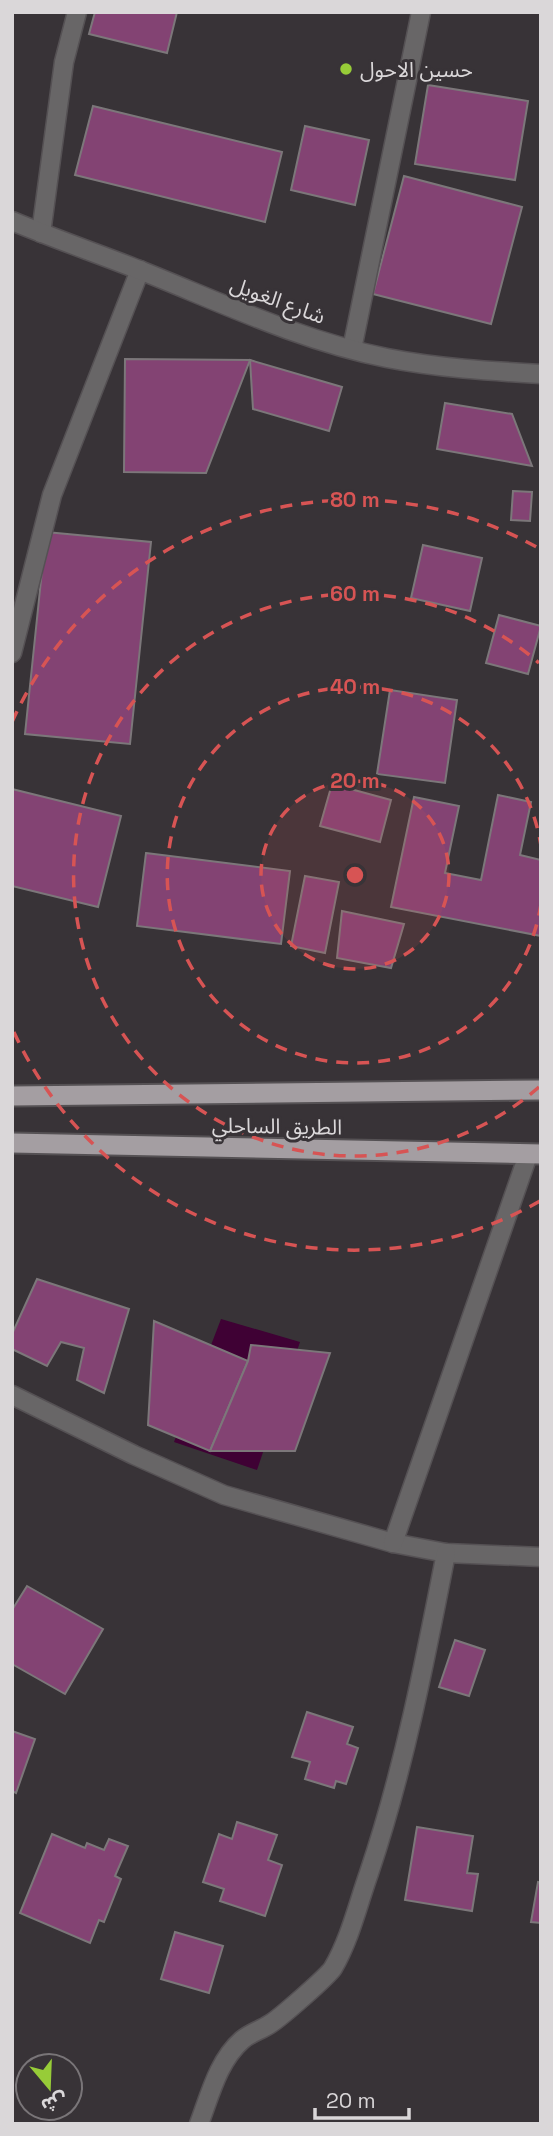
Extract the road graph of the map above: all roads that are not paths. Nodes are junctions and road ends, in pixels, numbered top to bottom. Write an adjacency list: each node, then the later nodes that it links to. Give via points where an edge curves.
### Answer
1 (77, 12): 4 (street, via 64,62)
2 (421, 12): 6 (street)
3 (12, 221): 4 (street, شارع الغويل)
4 (41, 233): 5 (street, شارع الغويل)
5 (140, 270): 6 (street, شارع الغويل, via 256,318); 8 (street, via 52,495)
6 (352, 349): 7 (street, شارع الغويل, via 460,369)
7 (541, 374)
8 (12, 653)
9 (541, 1090): 10 (highway, الطريق الساحلي)
10 (12, 1096)
11 (12, 1143): 12 (highway, الطريق الساحلي)
12 (534, 1155): 14 (street)
13 (12, 1395): 14 (street, via 224,1495)
14 (393, 1543): 15 (street)
15 (446, 1553): 16 (street); 17 (street, via 394,1787 352,1925 332,1970 229,2055)
16 (541, 1557)
17 (199, 2124)

